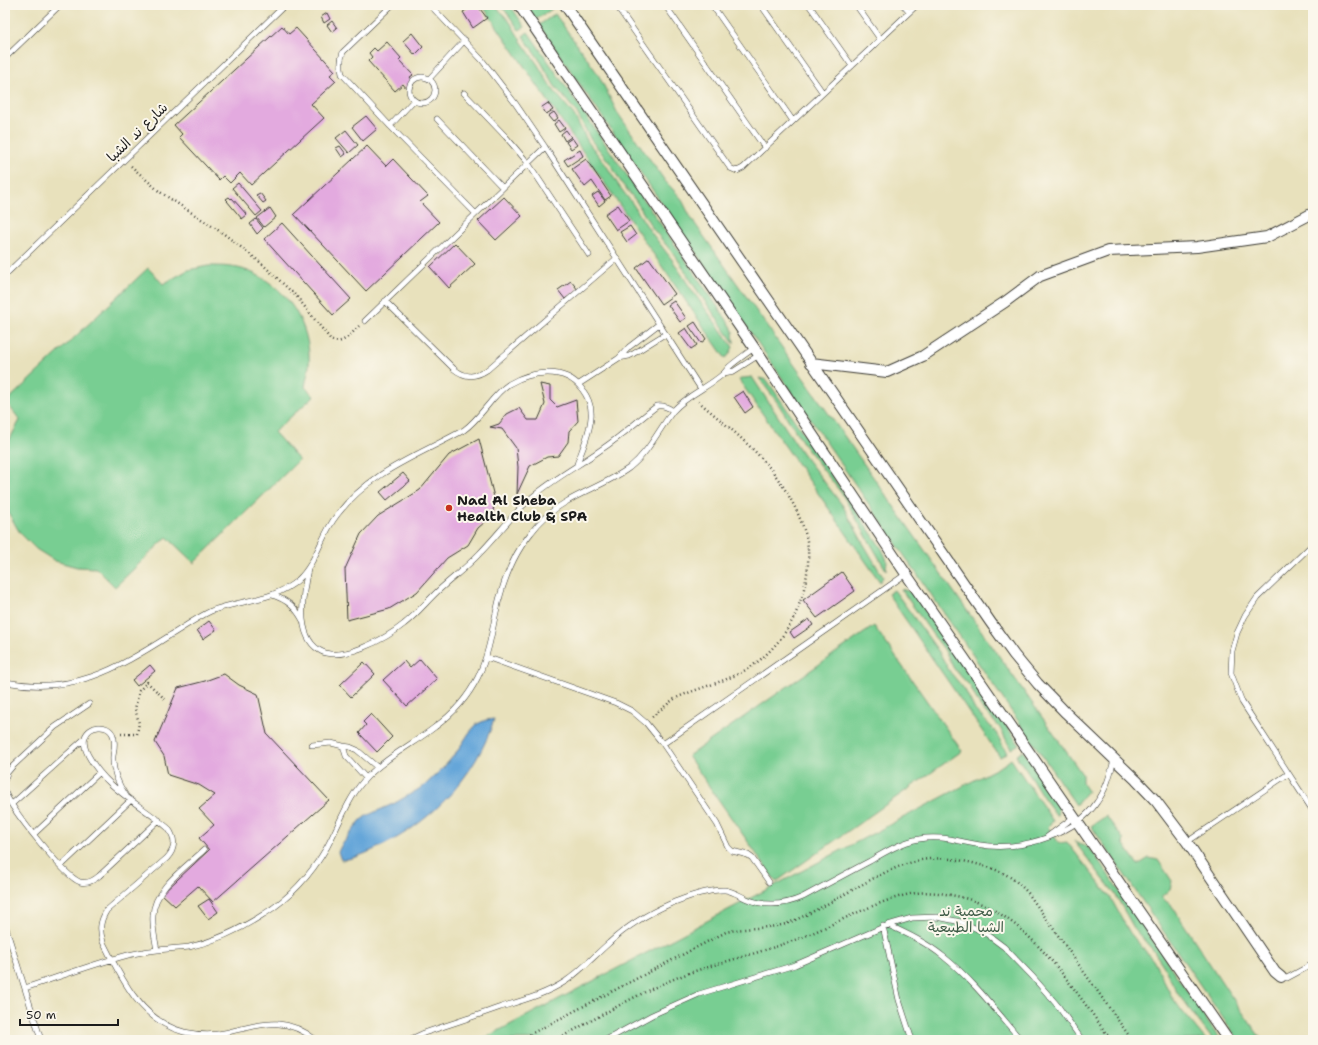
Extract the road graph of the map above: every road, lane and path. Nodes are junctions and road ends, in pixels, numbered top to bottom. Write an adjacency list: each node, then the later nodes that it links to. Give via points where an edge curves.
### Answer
1 (60, 5): 18 (lane)
2 (285, 5): 29 (lane, شارع ند الشبا)
3 (392, 5): 26 (lane, via 348,46 340,59 342,74)
4 (430, 5): 17 (lane)
5 (518, 5): 41 (street)
6 (565, 5): 43 (street)
7 (616, 5): 28 (lane, via 732,170 741,169)
8 (665, 5): 28 (lane)
9 (712, 5): 25 (lane)
10 (761, 5): 22 (lane)
11 (809, 5): 19 (lane)
12 (856, 5): 16 (lane)
13 (904, 5): 15 (lane)
14 (917, 5): 15 (lane)
15 (909, 12): 16 (lane)
16 (880, 39): 19 (lane)
17 (464, 40): 20 (lane); 27 (lane, via 499,81)
18 (5, 58)
19 (852, 66): 22 (lane)
20 (429, 79): 23 (lane, via 418,78 410,85 409,90); 23 (lane, via 435,89 434,95 425,102)
21 (464, 93): 30 (lane)
22 (823, 93): 25 (lane)
23 (414, 100): 26 (lane)
24 (437, 119): 31 (lane)
25 (793, 121): 28 (lane)
26 (390, 126): 32 (lane)
27 (545, 147): 30 (lane); 35 (lane)
28 (765, 148)
29 (125, 160): 36 (lane, شارع ند الشبا); 38 (path, via 160,192 219,230 265,266 297,297 330,340 341,341)
30 (528, 162): 31 (lane); 34 (lane)
31 (502, 187): 32 (lane)
32 (475, 213): 37 (lane)
33 (1313, 213): 43 (street, via 1267,237 1196,247 1108,251 1040,276 923,356 887,372)
34 (589, 255)
35 (617, 258): 37 (lane, via 487,370 474,376 460,374 454,369); 39 (lane)
36 (5, 276)
37 (385, 301): 38 (lane)
38 (365, 321)
39 (659, 324): 40 (lane); 42 (lane)
40 (665, 334): 42 (lane, via 633,354); 45 (lane)
41 (757, 352): 45 (lane, via 730,366); 51 (street)
42 (619, 358): 44 (lane)
43 (812, 363): 64 (street, via 1014,655 1052,699)
44 (579, 384): 48 (lane, via 586,394 591,417); 50 (lane, via 569,377 544,373 508,385 464,430 386,471 359,491 336,516)
45 (701, 389): 46 (lane)
46 (691, 395): 47 (lane); 58 (path, via 757,454 788,496 806,537 808,562 805,587 785,633 769,652 749,668 727,679 676,698)
47 (673, 411): 48 (lane, via 668,406 657,406 612,442); 54 (lane, via 652,444 629,468 563,504 531,533 508,572)
48 (577, 464): 53 (lane, via 531,498 479,554 389,635 356,650 329,654 321,652 308,640)
49 (1313, 544): 67 (lane, via 1257,598 1237,632 1232,651 1231,673 1242,702)
50 (308, 568): 52 (lane, via 286,589); 53 (lane)
51 (906, 574): 61 (lane); 74 (street)
52 (272, 595): 53 (lane, via 291,604); 55 (lane, via 210,612 127,662 89,679 48,686)
53 (304, 622)
54 (486, 657): 58 (lane, via 616,702); 65 (lane, via 467,696 452,713 436,727)
55 (5, 682)
56 (166, 700): 59 (path, via 147,682 139,691 135,709 139,723 136,734)
57 (89, 704): 69 (lane, via 48,733 12,767)
58 (646, 723): 61 (lane)
59 (112, 734): 60 (lane, via 100,726 87,732); 71 (lane, via 115,740 113,758 116,778)
60 (84, 739): 66 (lane, via 84,746); 72 (lane)
61 (663, 744): 80 (lane, via 717,824 728,847 752,858)
62 (312, 745): 63 (lane, via 331,743)
63 (343, 746): 65 (lane, via 354,748); 68 (lane, via 346,756)
64 (1114, 760): 74 (lane, via 1103,793 1096,804 1088,813); 77 (street, via 1156,801)
65 (377, 767): 68 (lane)
66 (99, 773): 71 (lane); 76 (lane)
67 (1288, 774): 73 (lane); 77 (lane)
68 (366, 778): 83 (lane, via 310,872 290,894 267,913 215,940 187,948)
69 (5, 779)
70 (5, 792): 72 (lane)
71 (129, 798): 75 (lane); 79 (lane)
72 (12, 804): 76 (lane)
73 (1313, 811)
74 (1076, 819): 90 (lane, via 1044,838 1018,845 976,845 933,837 919,839 892,849 792,902 769,905 726,890 696,895 672,903 628,927 581,970 548,991); 97 (street)
75 (158, 820): 79 (lane, via 94,880 75,880); 84 (lane, via 173,835 175,844 167,858 113,904 102,917 100,934)
76 (34, 834): 79 (lane)
77 (1188, 842): 86 (street)
78 (204, 850): 83 (lane, via 159,894 154,904 152,915)
79 (61, 866)
80 (769, 882)
81 (5, 925): 87 (lane)
82 (886, 926): 92 (lane, via 795,965 699,994); 93 (lane, via 900,1000); 94 (lane, via 917,939 945,958); 95 (lane, via 912,918 937,917 961,922 984,932 1004,947 1032,976 1058,1006)
83 (157, 950): 84 (lane)
84 (112, 960): 87 (lane); 89 (lane, via 142,1007 178,1030 207,1035 253,1025 286,1024 302,1030)
85 (1313, 964): 86 (lane, via 1287,978)
86 (1281, 978)
87 (24, 988): 88 (lane)
88 (41, 1040)
89 (316, 1040)
90 (409, 1040)
91 (556, 1040): 96 (path, via 642,994 692,972 810,935 880,902 908,894 938,892 968,898 996,911 1020,929 1077,992)
92 (606, 1040)
93 (912, 1040)
94 (1022, 1040)
95 (1082, 1040)
96 (1111, 1040)
97 (1228, 1040)

